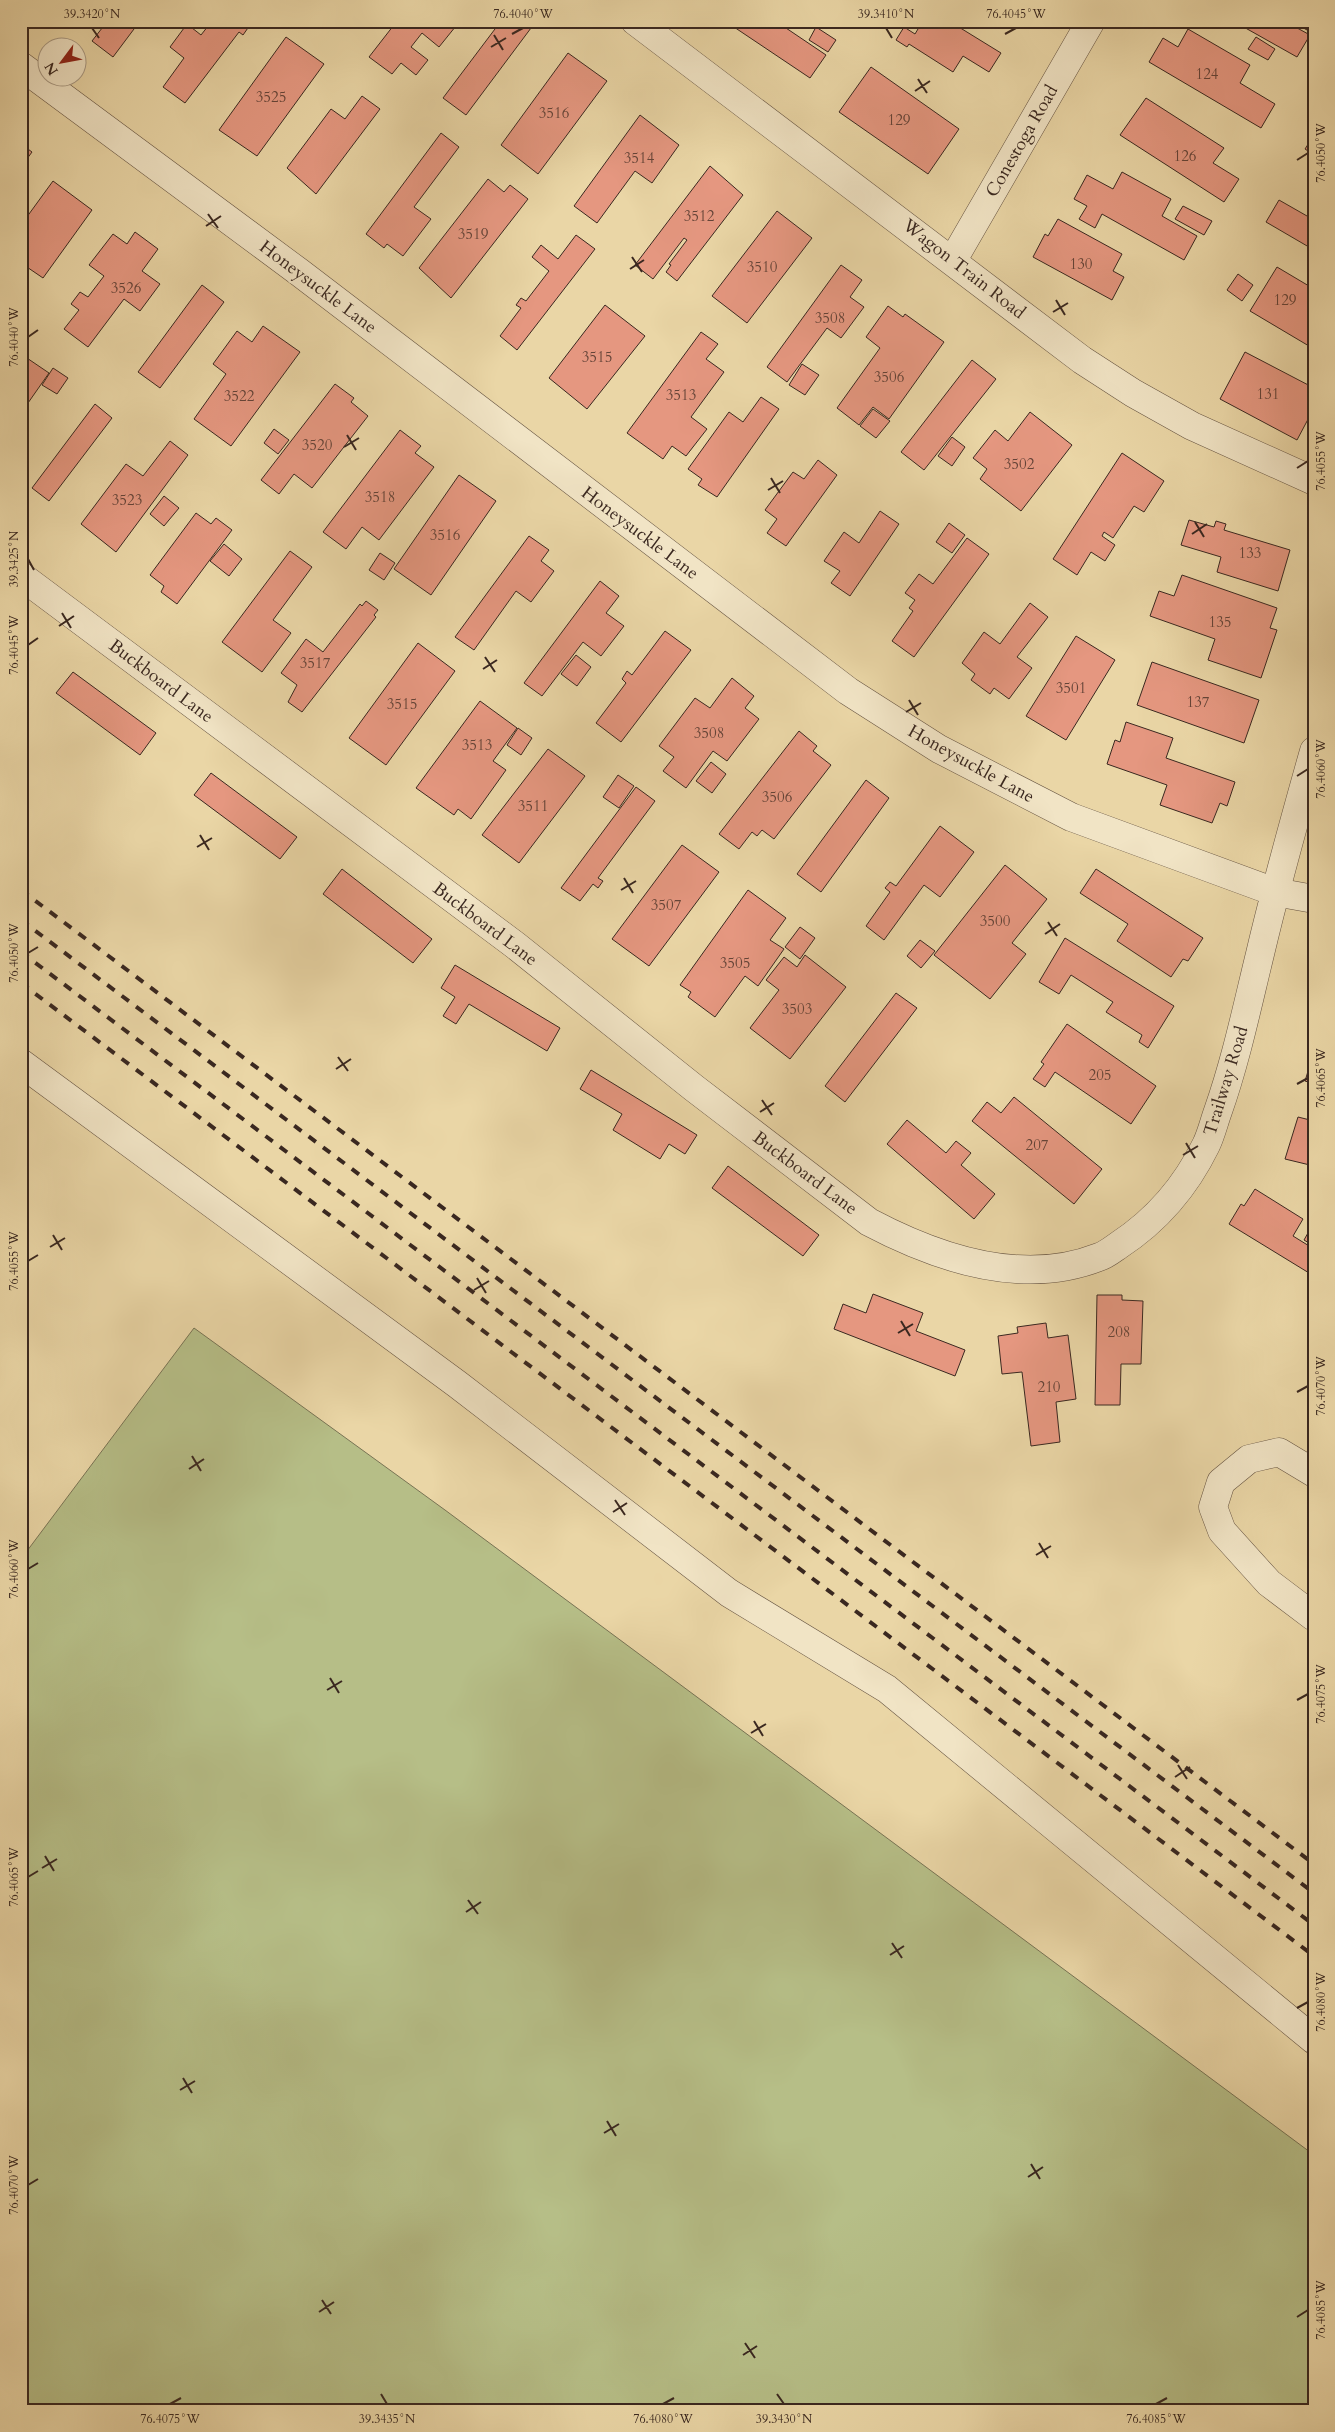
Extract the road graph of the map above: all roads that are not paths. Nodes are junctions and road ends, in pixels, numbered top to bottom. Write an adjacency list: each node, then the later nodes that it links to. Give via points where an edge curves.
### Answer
1 (635, 21): 4 (street, Wagon Train Road)
2 (1091, 21): 4 (street, Conestoga Road)
3 (21, 66): 8 (street, Honeysuckle Lane, via 299,272 848,691 939,749 1071,817)
4 (953, 260): 5 (street, Wagon Train Road, via 1082,360 1133,393 1192,426)
5 (1314, 481)
6 (21, 576): 11 (street, Buckboard Lane, via 515,945 694,1088 870,1222 900,1238)
7 (1314, 751): 8 (street, Trailway Road)
8 (1275, 892): 9 (street, Honeysuckle Lane); 11 (street, Trailway Road, via 1232,1069 1207,1144 1185,1182 1160,1213 1100,1257 1070,1266 1012,1268)
9 (1314, 899)
10 (21, 1062): 14 (street, via 457,1384 730,1593 888,1689)
11 (955, 1259)
12 (1314, 1474): 13 (street, via 1279,1452 1249,1458 1221,1482 1213,1507 1222,1531 1264,1576)
13 (1314, 1617)
14 (1314, 2040)

